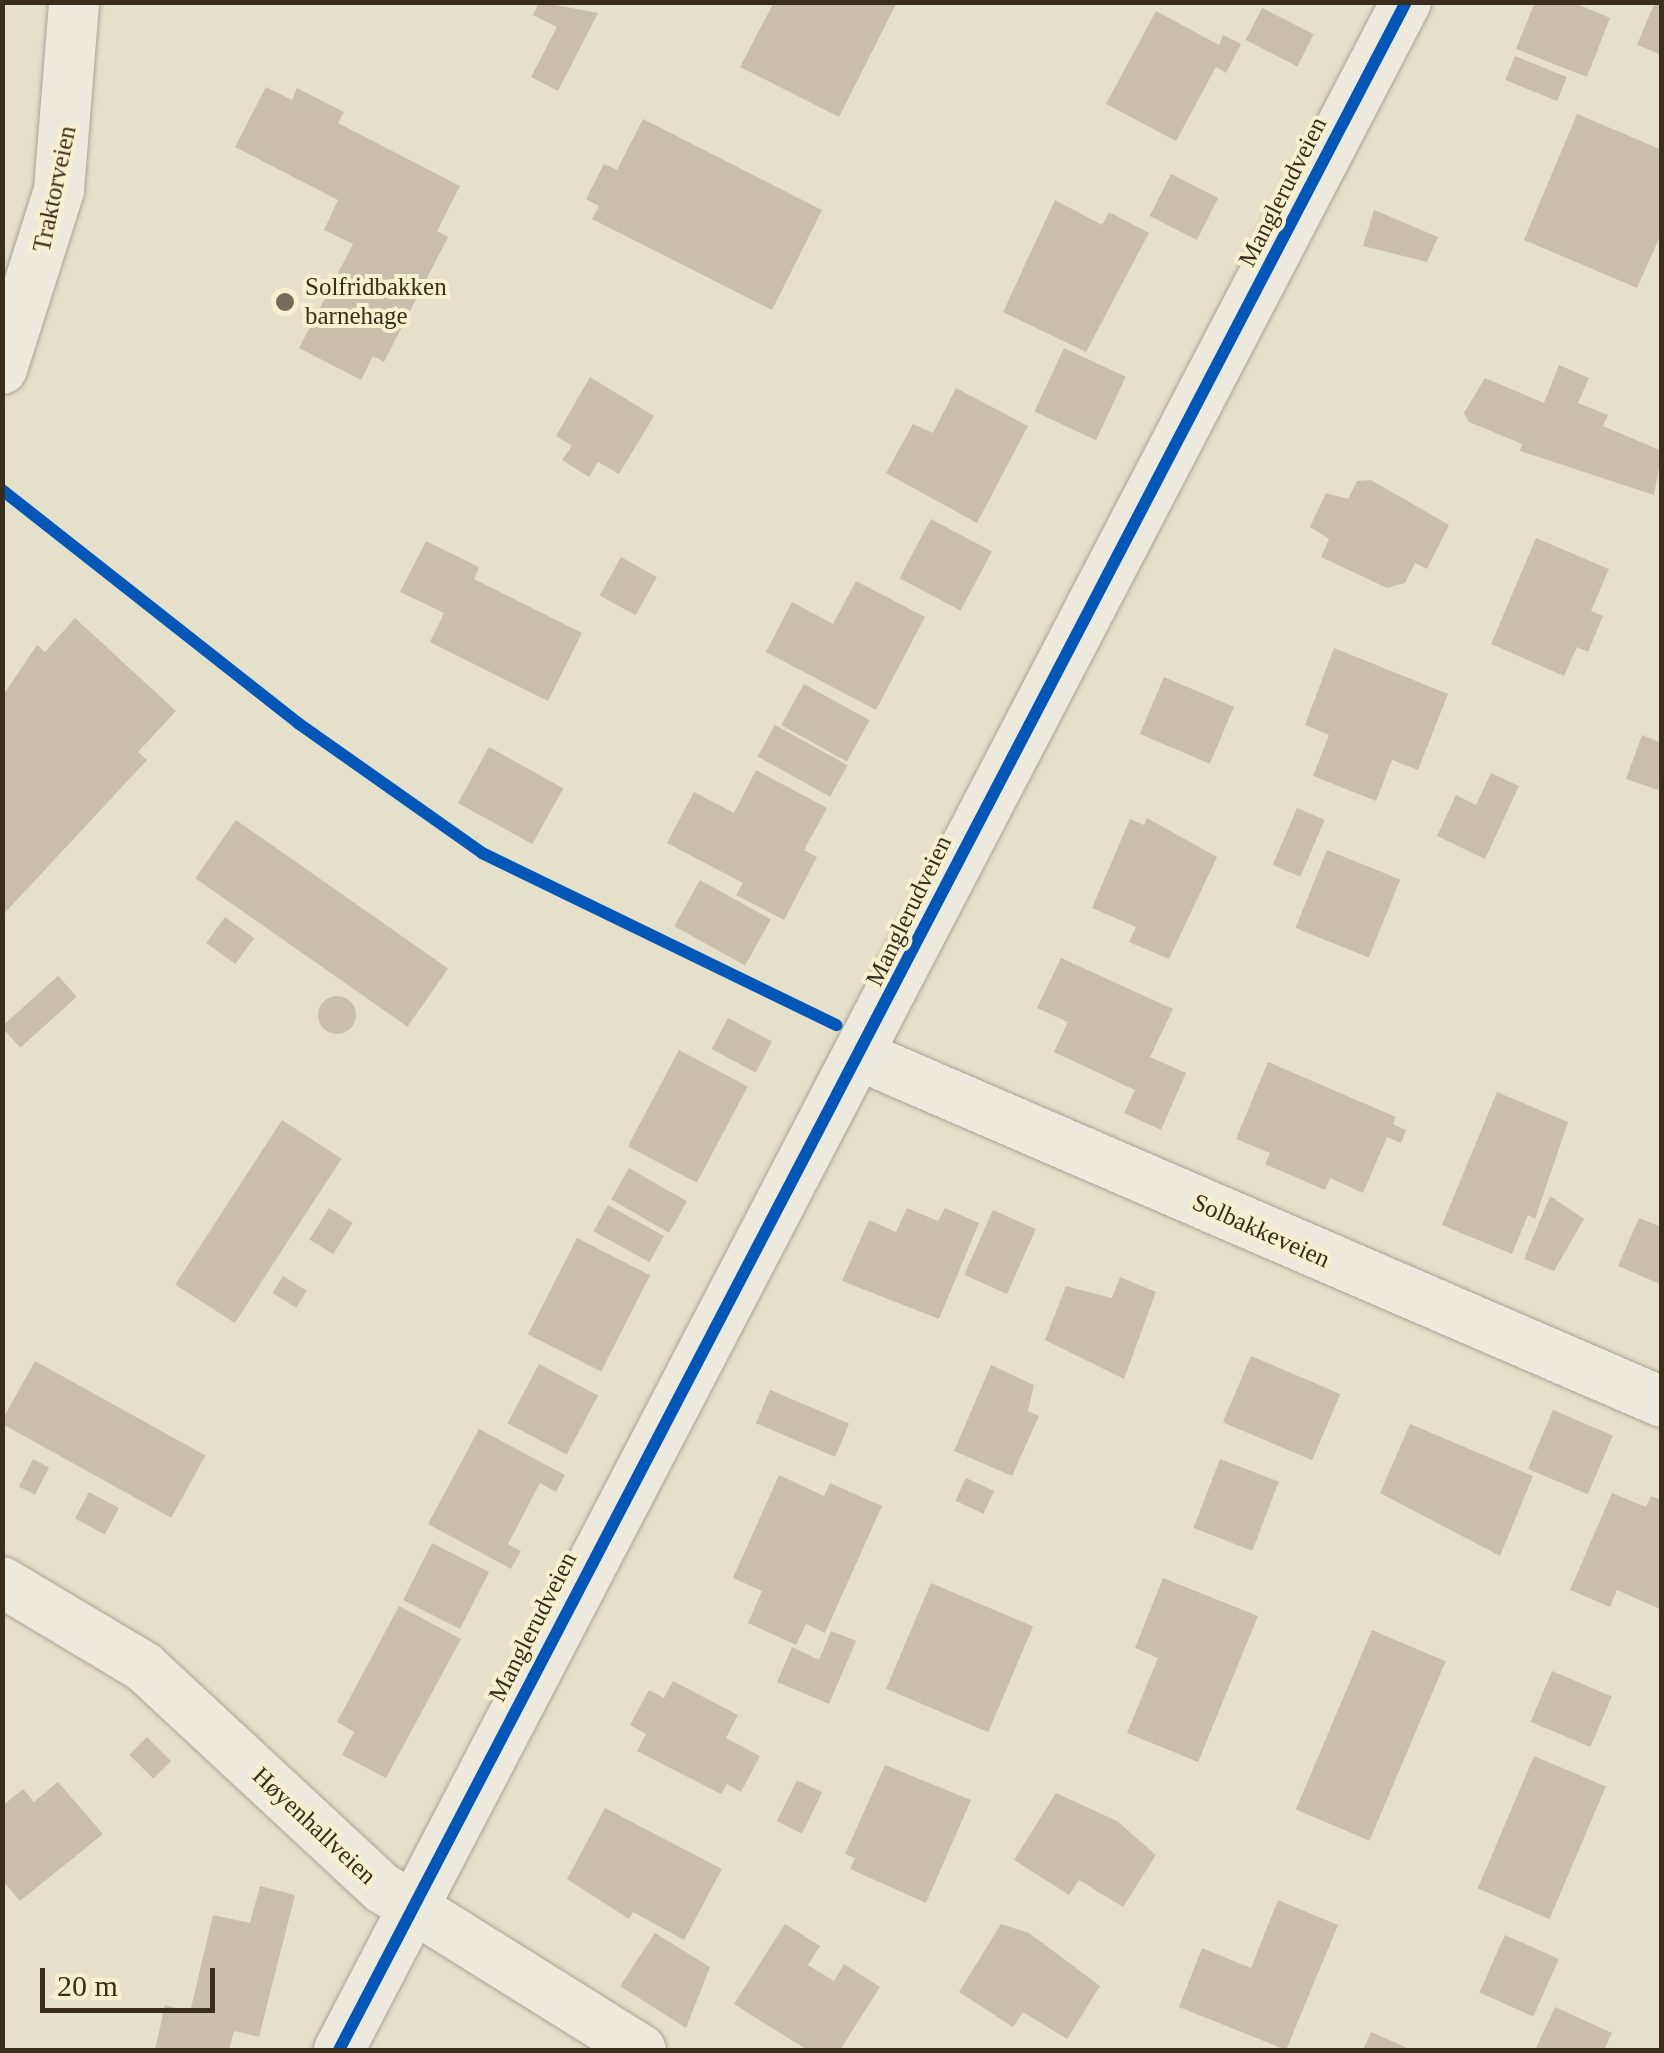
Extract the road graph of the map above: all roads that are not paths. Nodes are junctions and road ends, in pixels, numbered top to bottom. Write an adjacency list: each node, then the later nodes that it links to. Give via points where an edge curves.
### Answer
1 (74, 2): 3 (street, Traktorveien, via 59,190)
2 (1406, 2): 4 (street, Manglerudveien)
3 (2, 369)
4 (863, 1057): 5 (street, Solbakkeveien); 7 (street, Manglerudveien)
5 (1662, 1402)
6 (2, 1582): 7 (street, Høyenhallveien, via 144,1666 306,1825)
7 (414, 1907): 8 (street, Manglerudveien); 9 (street, Høyenhallveien)
8 (339, 2050)
9 (641, 2050)

